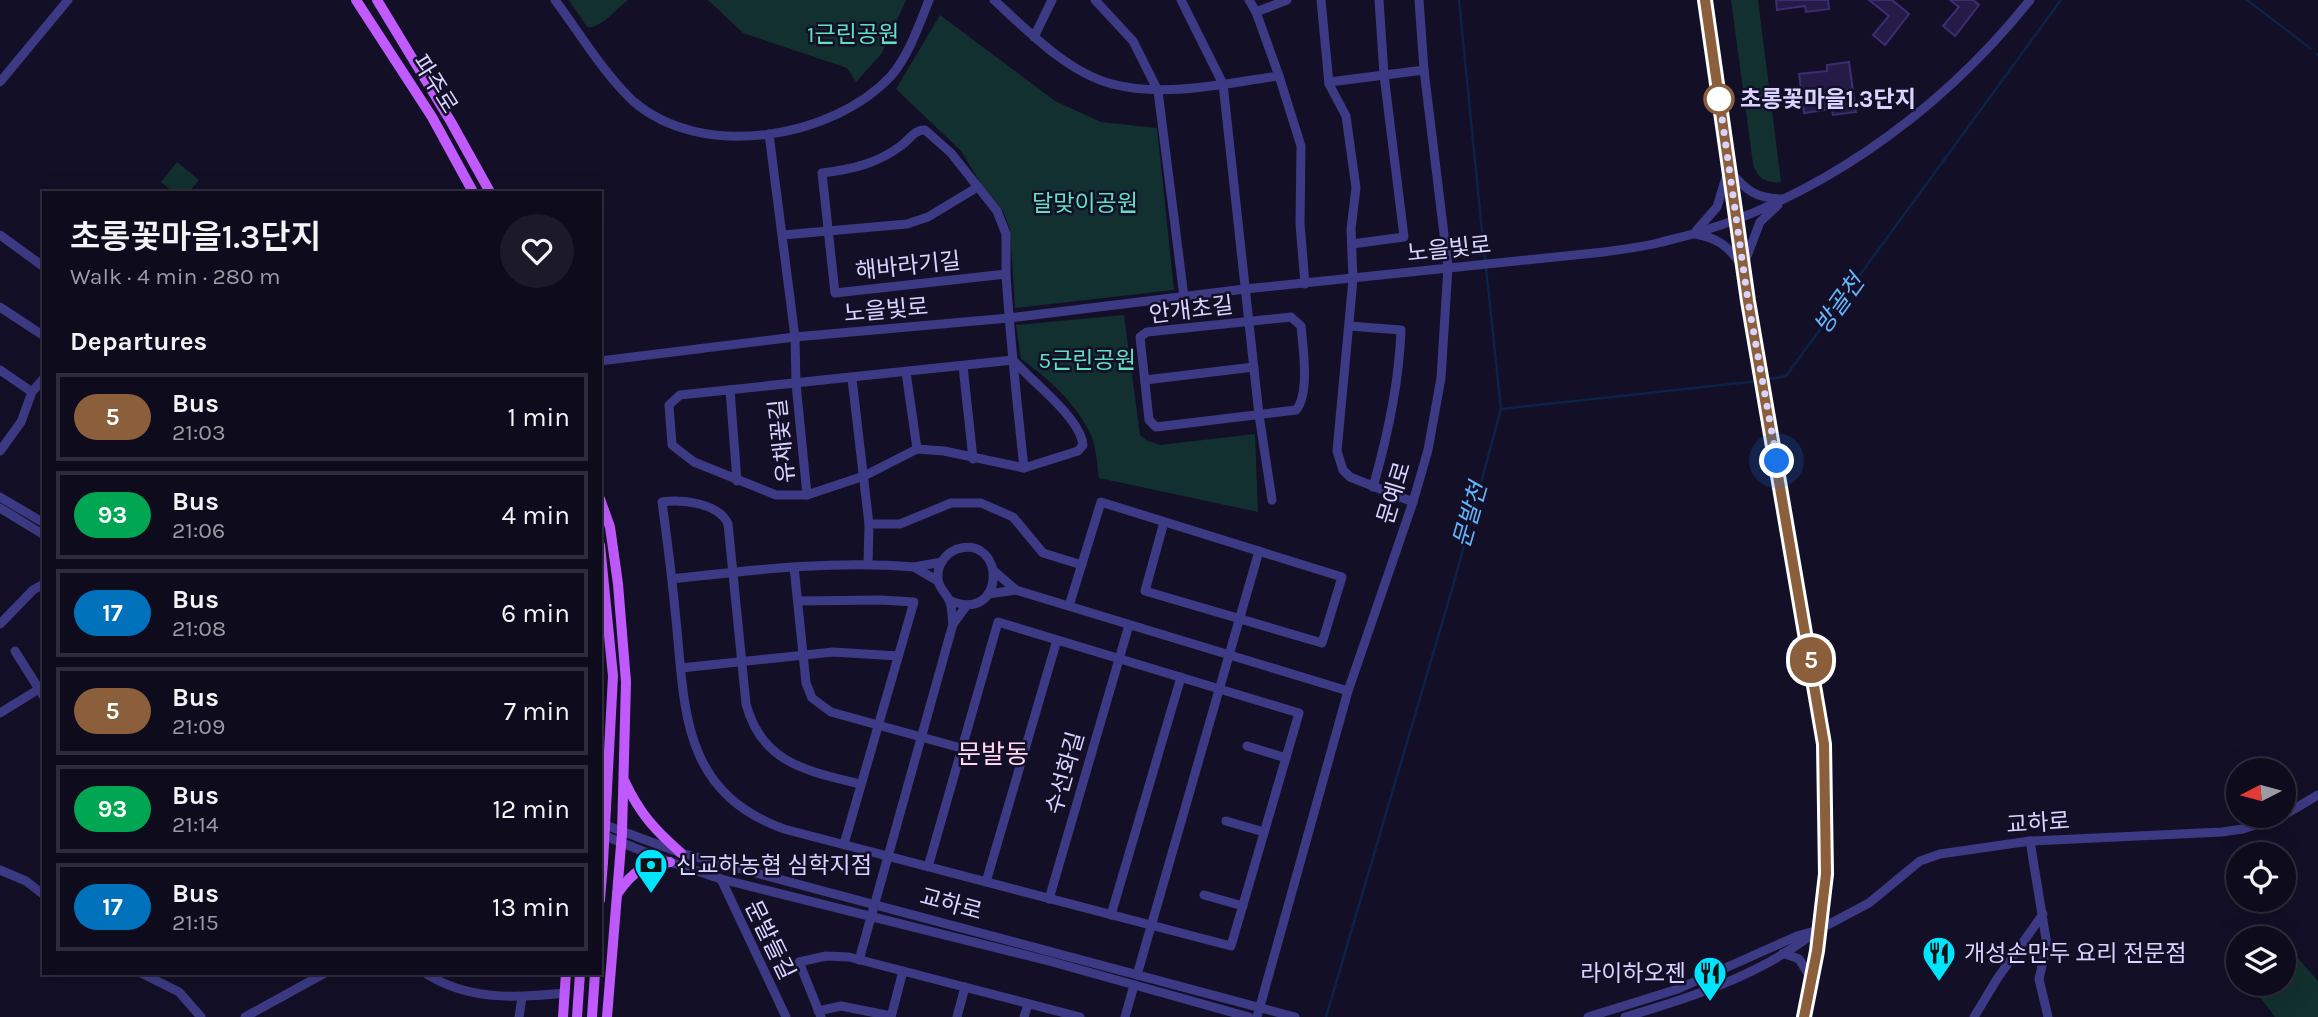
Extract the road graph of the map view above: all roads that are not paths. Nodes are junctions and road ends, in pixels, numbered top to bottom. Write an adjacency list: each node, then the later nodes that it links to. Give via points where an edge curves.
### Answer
1 (68, 0): 22 (street)
2 (356, 0): 29 (main road, 파주로, via 432,117)
3 (377, 0): 30 (main road, 파주로)
4 (555, 0): 26 (street, via 613,79 656,116 721,135)
5 (929, 0): 26 (street, via 892,74 861,102 803,128)
6 (994, 0): 18 (street)
7 (1052, 0): 18 (street)
8 (1095, 0): 25 (street, via 1133,41)
9 (1181, 0): 24 (street)
10 (1249, 0): 17 (street)
11 (1287, 0): 17 (street)
12 (1321, 0): 23 (street)
13 (1378, 0): 20 (street)
14 (1419, 0): 19 (street, 문예로)
15 (1705, 0): 27 (street)
16 (2030, 0): 31 (street, 노을빛로, via 1934,101 1829,174)
17 (1256, 12): 21 (street)
18 (1034, 37): 25 (street, via 1078,68 1111,84)
19 (1424, 70): 20 (street); 39 (street, 문예로)
20 (1384, 75): 23 (street); 37 (street, via 1404,237)
21 (1279, 76): 24 (street); 43 (street, via 1301,146)
22 (0, 82)
23 (1329, 82): 37 (street, via 1348,122 1356,188)
24 (1223, 84): 25 (street); 44 (street)
25 (1158, 90): 45 (street)
26 (769, 134): 36 (street)
27 (1729, 169): 31 (street, via 1752,194); 32 (street); 34 (street, via 1717,207)
28 (976, 188): 33 (street, 해바라기길, via 928,217); 33 (street, 해바라기길, via 951,153 925,130 917,131 867,166 822,173); 41 (street, 해바라기길, via 997,211 1006,234)
29 (472, 191)
30 (489, 191)
31 (1784, 199): 32 (street, 노을빛로); 40 (street, via 1760,222)
32 (1735, 219): 34 (street, 노을빛로); 40 (street)
33 (828, 231): 36 (street, 해바라기길); 41 (street, 해바라기길, via 835,293)
34 (1694, 233): 39 (street, 노을빛로, via 1604,252); 40 (street, via 1716,238)
35 (0, 235): 38 (street)
36 (783, 235): 51 (street)
37 (1352, 244): 42 (street)
38 (42, 266)
39 (1448, 267): 42 (street, 노을빛로); 76 (street, 문예로, via 1441,378)
40 (1743, 267): 153 (street, via 1824,744 1826,874)
41 (1006, 274): 47 (street, 해바라기길)
42 (1353, 279): 43 (street, 노을빛로); 49 (street)
43 (1305, 284): 44 (street, 노을빛로)
44 (1245, 289): 45 (street, 노을빛로); 48 (street)
45 (1184, 297): 47 (street, 노을빛로)
46 (0, 307): 50 (street)
47 (1009, 318): 51 (street, 노을빛로); 52 (street)
48 (1249, 322): 55 (street, 안개초길); 60 (street, 안개초길, via 1147,332 1140,337); 64 (street, 안개초길, via 1291,317 1301,326 1301,404 1296,411)
49 (1349, 326): 72 (street, via 1337,452 1350,477); 72 (street, via 1401,330 1392,414)
50 (42, 335)
51 (794, 337): 53 (street, 노을빛로); 61 (street, 유채꽃길)
52 (1013, 360): 54 (street, 유채꽃길); 69 (street); 69 (street, 유채꽃길, via 1069,417 1083,445 1078,451)
53 (602, 361)
54 (964, 366): 57 (street, 유채꽃길); 68 (street)
55 (1254, 367): 60 (street); 64 (street, 안개초길)
56 (0, 370): 63 (street)
57 (906, 372): 58 (street, 유채꽃길); 66 (street)
58 (852, 379): 61 (street, 유채꽃길); 70 (street)
59 (42, 380): 63 (street)
60 (1144, 380): 64 (street, 안개초길, via 1149,421 1156,427)
61 (796, 384): 62 (street, 유채꽃길); 73 (street, 유채꽃길)
62 (730, 390): 71 (street, 유채꽃길); 71 (street, 유채꽃길, via 680,395 669,405 672,445 694,462)
63 (32, 392): 65 (street, via 20,422)
64 (1259, 415): 75 (street)
65 (4, 437): 67 (street)
66 (917, 449): 68 (street, 유채꽃길); 70 (street, 유채꽃길)
67 (0, 451)
68 (973, 459): 69 (street, 유채꽃길)
69 (1024, 468)
70 (864, 476): 73 (street, 유채꽃길); 81 (street)
71 (737, 481): 73 (street, 유채꽃길, via 776,495)
72 (1373, 488): 76 (street)
73 (807, 495)
74 (0, 497): 79 (street)
75 (1272, 499)
76 (1413, 502): 116 (street, 문예로)
77 (602, 505): 123 (main road, via 610,527 626,682)
78 (0, 508): 82 (street)
79 (42, 522)
80 (1164, 522): 83 (street); 86 (street, via 1101,502); 101 (street, via 1144,591)
81 (869, 524): 85 (street); 86 (street, via 900,524 951,503 981,503 1013,517 1043,553)
82 (42, 534)
83 (1259, 551): 101 (street); 101 (street, via 1342,577 1322,643)
84 (942, 562): 89 (street); 90 (street, via 953,551 972,548 987,557); 93 (street)
85 (868, 564): 88 (street); 89 (street)
86 (1082, 565): 100 (street)
87 (602, 567): 140 (main road, bridge, via 612,676)
88 (794, 567): 91 (street); 98 (street)
89 (914, 568): 93 (street)
90 (994, 571): 95 (street); 96 (street)
91 (732, 572): 92 (street); 92 (street, via 725,519 677,500 663,502); 111 (street)
92 (672, 579): 112 (street)
93 (938, 581): 97 (street)
94 (42, 585): 102 (street)
95 (1016, 590): 96 (street); 100 (street)
96 (988, 594): 99 (street)
97 (950, 600): 99 (street); 103 (street)
98 (798, 601): 107 (street); 109 (street, via 914,603)
99 (967, 605): 103 (street)
100 (1069, 606): 104 (street)
101 (1240, 621): 108 (street)
102 (0, 624)
103 (953, 624): 119 (street)
104 (1129, 625): 108 (street); 110 (street, 수선화길)
105 (1057, 640): 110 (street); 121 (street, via 998,622); 142 (street, 수선화길)
106 (15, 650): 115 (street)
107 (803, 655): 109 (street, via 851,652); 111 (street); 118 (street, via 809,692 817,703 831,712)
108 (1230, 655): 114 (street); 116 (street)
109 (898, 656): 118 (street)
110 (1118, 658): 113 (street); 146 (street, 수선화길)
111 (742, 661): 112 (street); 124 (street, via 750,716 770,748 799,767)
112 (681, 668): 134 (street, via 693,743 725,791 772,824)
113 (1181, 677): 114 (street); 151 (street)
114 (1220, 689): 122 (street, via 1299,713); 152 (street)
115 (41, 691): 117 (street)
116 (1349, 691): 169 (street, 문예로)
117 (0, 713)
118 (878, 725): 119 (street); 124 (street)
119 (920, 737): 121 (street); 136 (street)
120 (1247, 746): 122 (street)
121 (961, 748): 138 (street)
122 (1286, 758): 130 (street)
123 (624, 780): 132 (main road); 135 (main road, via 638,809)
124 (860, 784): 134 (street)
125 (2318, 795): 126 (street, 교하로)
126 (2296, 808)
127 (1226, 821): 130 (street)
128 (602, 824): 132 (street, 교하로)
129 (2246, 828): 133 (street, 교하로)
130 (1264, 832): 148 (street)
131 (602, 834): 132 (street, 교하로)
132 (621, 838): 135 (street, 교하로); 137 (street, 교하로); 145 (main road)
133 (2030, 841): 149 (street); 153 (street, 교하로, via 1958,850 1920,862 1869,903)
134 (844, 845): 136 (street)
135 (681, 853): 147 (street, 교하로)
136 (886, 856): 138 (street); 147 (street)
137 (670, 862): 141 (street, 교하로); 145 (main road, via 632,873)
138 (928, 867): 142 (street)
139 (0, 870): 143 (street)
140 (602, 875)
141 (721, 879): 150 (street, 교하로); 178 (street, 문발들길)
142 (986, 882): 146 (street)
143 (42, 893)
144 (1204, 895): 148 (street)
145 (615, 896): 177 (main road)
146 (1049, 899): 151 (street)
147 (874, 903): 150 (street); 164 (street, 교하로)
148 (1243, 906): 152 (street, via 1231,947)
149 (2043, 914): 189 (street); 190 (street, via 2047,944 2039,979)
150 (872, 915): 155 (street); 164 (street, 교하로)
151 (1111, 915): 152 (street)
152 (1151, 926): 164 (street)
153 (1818, 930): 154 (street, 교하로); 163 (street); 186 (street, 교하로, via 1678,989)
154 (1783, 953): 163 (street, via 1799,959); 187 (street, 교하로, via 1709,989)
155 (859, 960): 156 (street); 170 (street, via 826,956 799,962)
156 (903, 971): 165 (street); 179 (street)
157 (145, 975): 171 (street, via 179,992)
158 (321, 975): 172 (street)
159 (428, 975): 167 (street, via 444,985 479,995)
160 (566, 975): 166 (main road)
161 (580, 975): 175 (main road)
162 (595, 975): 176 (main road)
163 (1811, 978): 188 (street)
164 (1135, 980): 169 (street, 교하로); 183 (street); 184 (street, 교하로)
165 (965, 987): 168 (street); 180 (street)
166 (565, 993): 167 (street); 174 (main road)
167 (522, 997): 173 (street)
168 (1028, 1004): 181 (street); 182 (street)
169 (1258, 1012): 185 (street, 교하로)
170 (819, 1014): 179 (street, via 841,1006)
171 (201, 1017)
172 (245, 1017)
173 (519, 1017)
174 (563, 1017)
175 (577, 1017)
176 (592, 1017)
177 (607, 1017)
178 (786, 1017)
179 (891, 1017)
180 (957, 1017)
181 (1024, 1017)
182 (1080, 1017)
183 (1125, 1017)
184 (1249, 1017)
185 (1295, 1017)
186 (1588, 1017)
187 (1625, 1017)
188 (1804, 1017)
189 (1974, 1017)
190 (2049, 1017)

